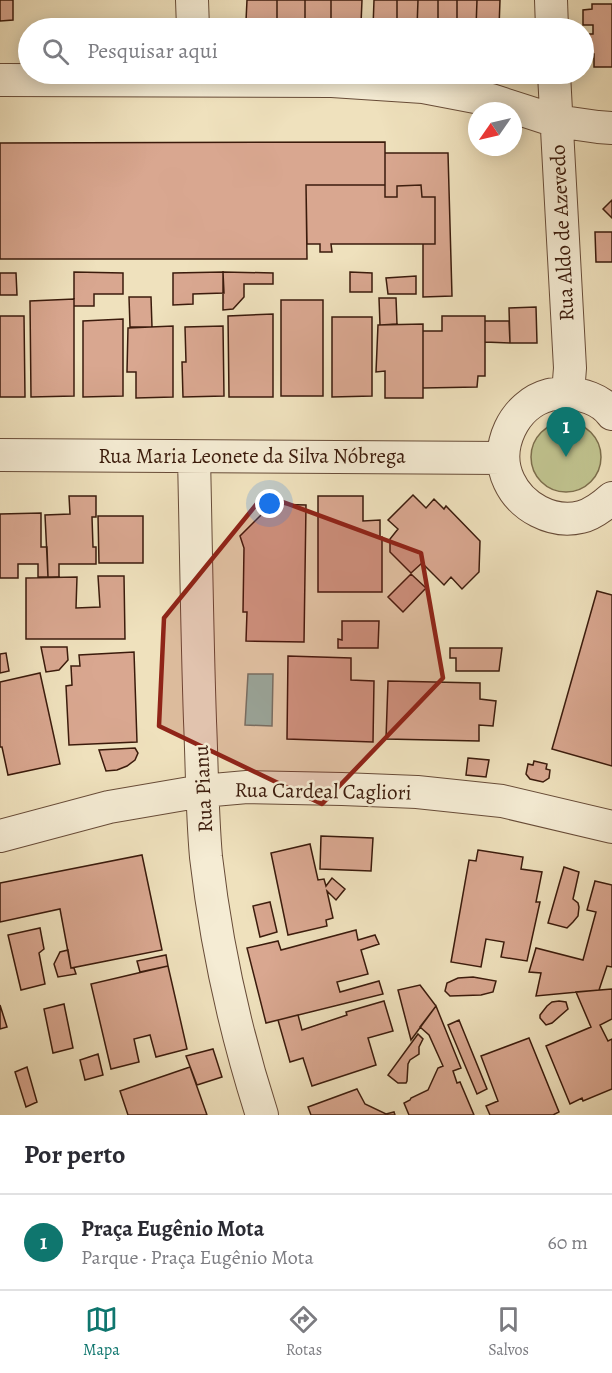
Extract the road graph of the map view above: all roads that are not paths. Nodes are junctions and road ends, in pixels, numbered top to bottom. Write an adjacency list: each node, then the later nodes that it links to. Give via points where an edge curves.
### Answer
1 (192, 0): 3 (street)
2 (551, 0): 4 (street)
3 (193, 18)
4 (552, 18)
5 (0, 80): 6 (street)
6 (18, 80)
7 (378, 84): 9 (street, via 423,87 491,100)
8 (554, 84): 9 (street, Rua Aldo de Azevedo)
9 (556, 120): 10 (street); 11 (street, Rua Aldo de Azevedo, via 570,368)
10 (612, 128)
11 (568, 393): 12 (street, via 590,398); 15 (street, via 548,395 515,419 506,437)
12 (612, 414)
13 (0, 455): 14 (street, Rua Maria Leonete da Silva Nóbrega)
14 (194, 457): 15 (street, Rua Maria Leonete da Silva Nóbrega); 17 (street, Rua Pianu)
15 (503, 458): 16 (street, via 514,489 538,512 559,519 581,517 602,508)
16 (612, 498)
17 (202, 791): 18 (street, Rua Cardeal Cagliori, via 247,787 417,792 502,801); 19 (street, Rua Cardeal Cagliori, via 109,807); 20 (street, Rua Pianu, via 217,931)
18 (612, 827)
19 (0, 836)
20 (262, 1115)

